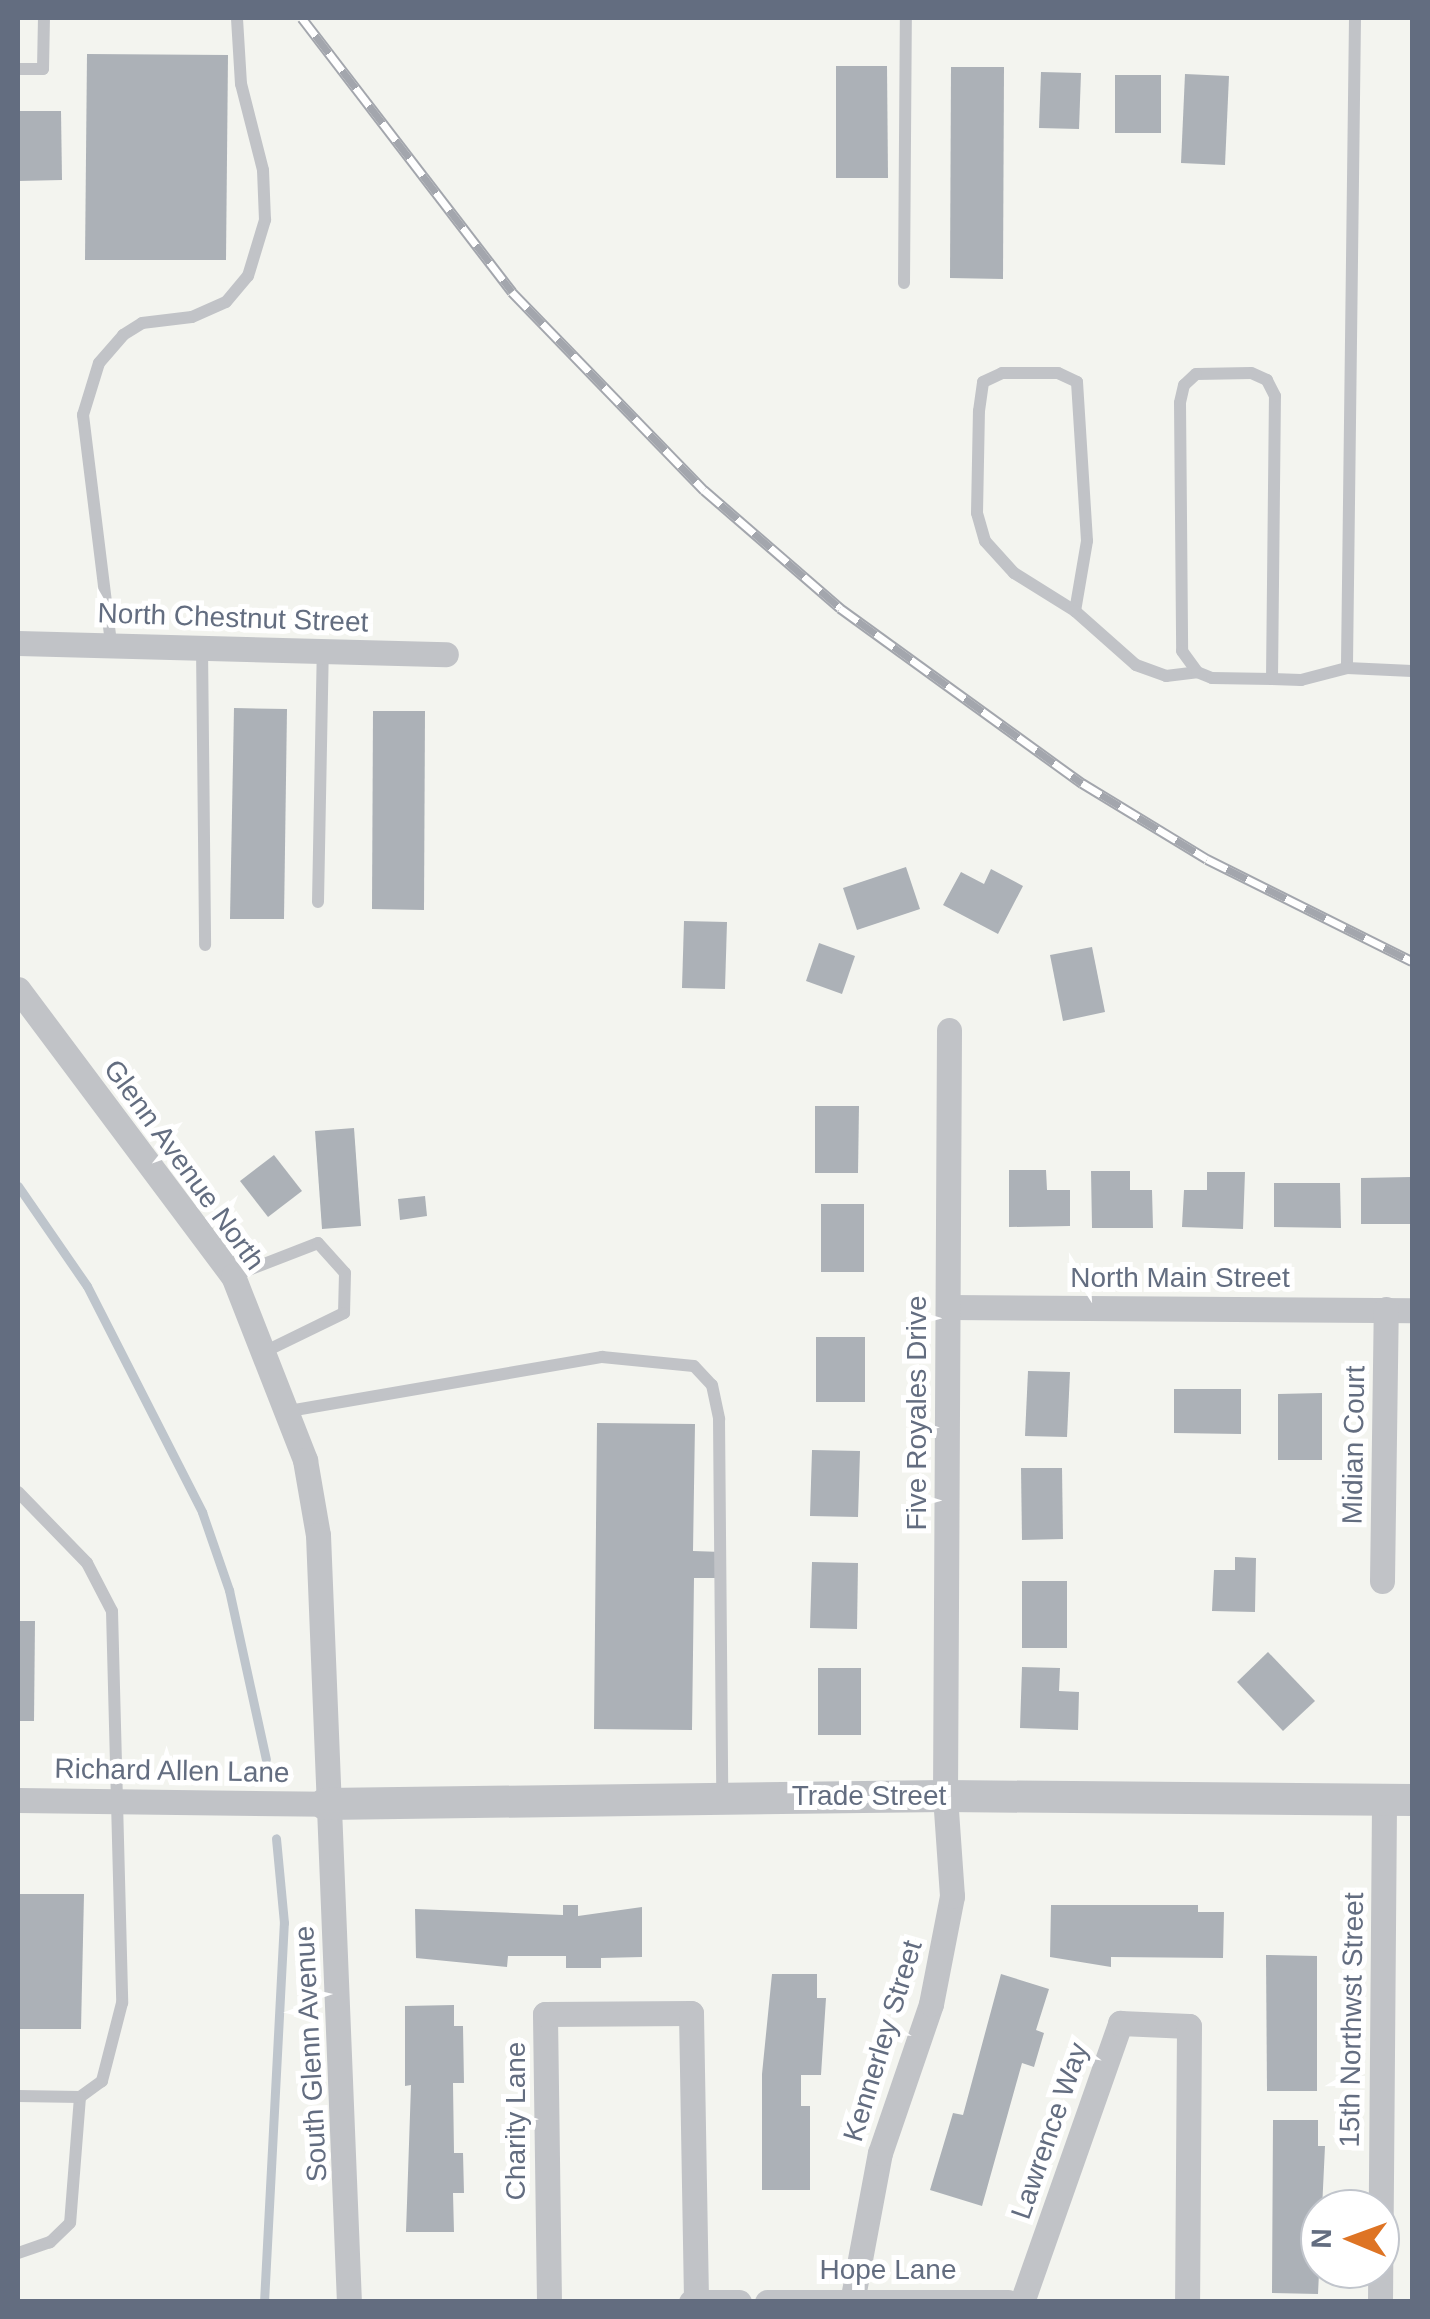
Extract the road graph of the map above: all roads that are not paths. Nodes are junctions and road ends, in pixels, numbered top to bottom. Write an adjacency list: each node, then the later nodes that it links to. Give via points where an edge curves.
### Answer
1 (44, 18): 5 (lane, via 43,70)
2 (238, 18): 9 (lane, via 241,84 263,170 265,220 248,276 226,302 192,317 142,323 123,335 99,362 84,414)
3 (906, 18): 6 (lane)
4 (1355, 18): 13 (lane)
5 (18, 69)
6 (904, 283)
7 (1075, 611): 7 (lane, via 1087,541 1077,382 1058,373 1002,373 982,382 977,513 986,541 1014,572); 15 (lane, via 1136,664 1166,676)
8 (18, 642): 9 (street, North Chestnut Street)
9 (111, 643): 10 (street, North Chestnut Street)
10 (202, 648): 11 (street, North Chestnut Street); 18 (lane)
11 (322, 651): 12 (street, North Chestnut Street); 17 (lane)
12 (446, 654)
13 (1347, 668): 14 (lane); 16 (lane)
14 (1412, 671)
15 (1197, 672): 16 (lane); 16 (lane, via 1182,651 1180,404 1184,385 1196,374 1251,373 1267,380 1275,396)
16 (1272, 679)
17 (318, 902)
18 (205, 945)
19 (18, 989): 21 (street, Glenn Avenue North)
20 (949, 1030): 22 (street, Five Royales Drive)
21 (234, 1276): 25 (street, Glenn Avenue North); 25 (lane, via 318,1243 345,1273 344,1313)
22 (948, 1307): 23 (street, North Main Street); 29 (street, Five Royales Drive)
23 (1386, 1309): 24 (street, North Main Street); 28 (street, Midian Court)
24 (1412, 1310)
25 (266, 1351): 26 (street, Glenn Avenue North)
26 (289, 1411): 30 (lane, via 602,1357 694,1366 712,1385 719,1419); 34 (street, Glenn Avenue North, via 318,1535)
27 (18, 1492): 32 (lane, via 87,1563 112,1611)
28 (1382, 1581)
29 (945, 1796): 30 (street, Trade Street); 33 (street, Trade Street); 38 (street, Kennerley Street, via 952,1896 943,1958 880,2154)
30 (722, 1797): 34 (street, Trade Street)
31 (18, 1800): 32 (street, Richard Allen Lane)
32 (113, 1800): 34 (street, Richard Allen Lane); 36 (lane, via 122,2003 102,2081)
33 (1398, 1800): 47 (street, 15th Northwst Street)
34 (326, 1804): 40 (street, South Glenn Avenue, via 349,2179)
35 (18, 2096): 36 (lane)
36 (80, 2097): 37 (lane, via 70,2223 50,2242)
37 (18, 2253)
38 (852, 2299): 43 (street, Hope Lane); 44 (street, Hope Lane)
39 (693, 2301): 41 (street, Charity Lane, via 691,2014 546,2014); 42 (street)
40 (349, 2302)
41 (549, 2302)
42 (739, 2302)
43 (767, 2302)
44 (1008, 2302)
45 (1022, 2302): 46 (street, Lawrence Way, via 1120,2024 1189,2026)
46 (1186, 2302)
47 (1380, 2302)

